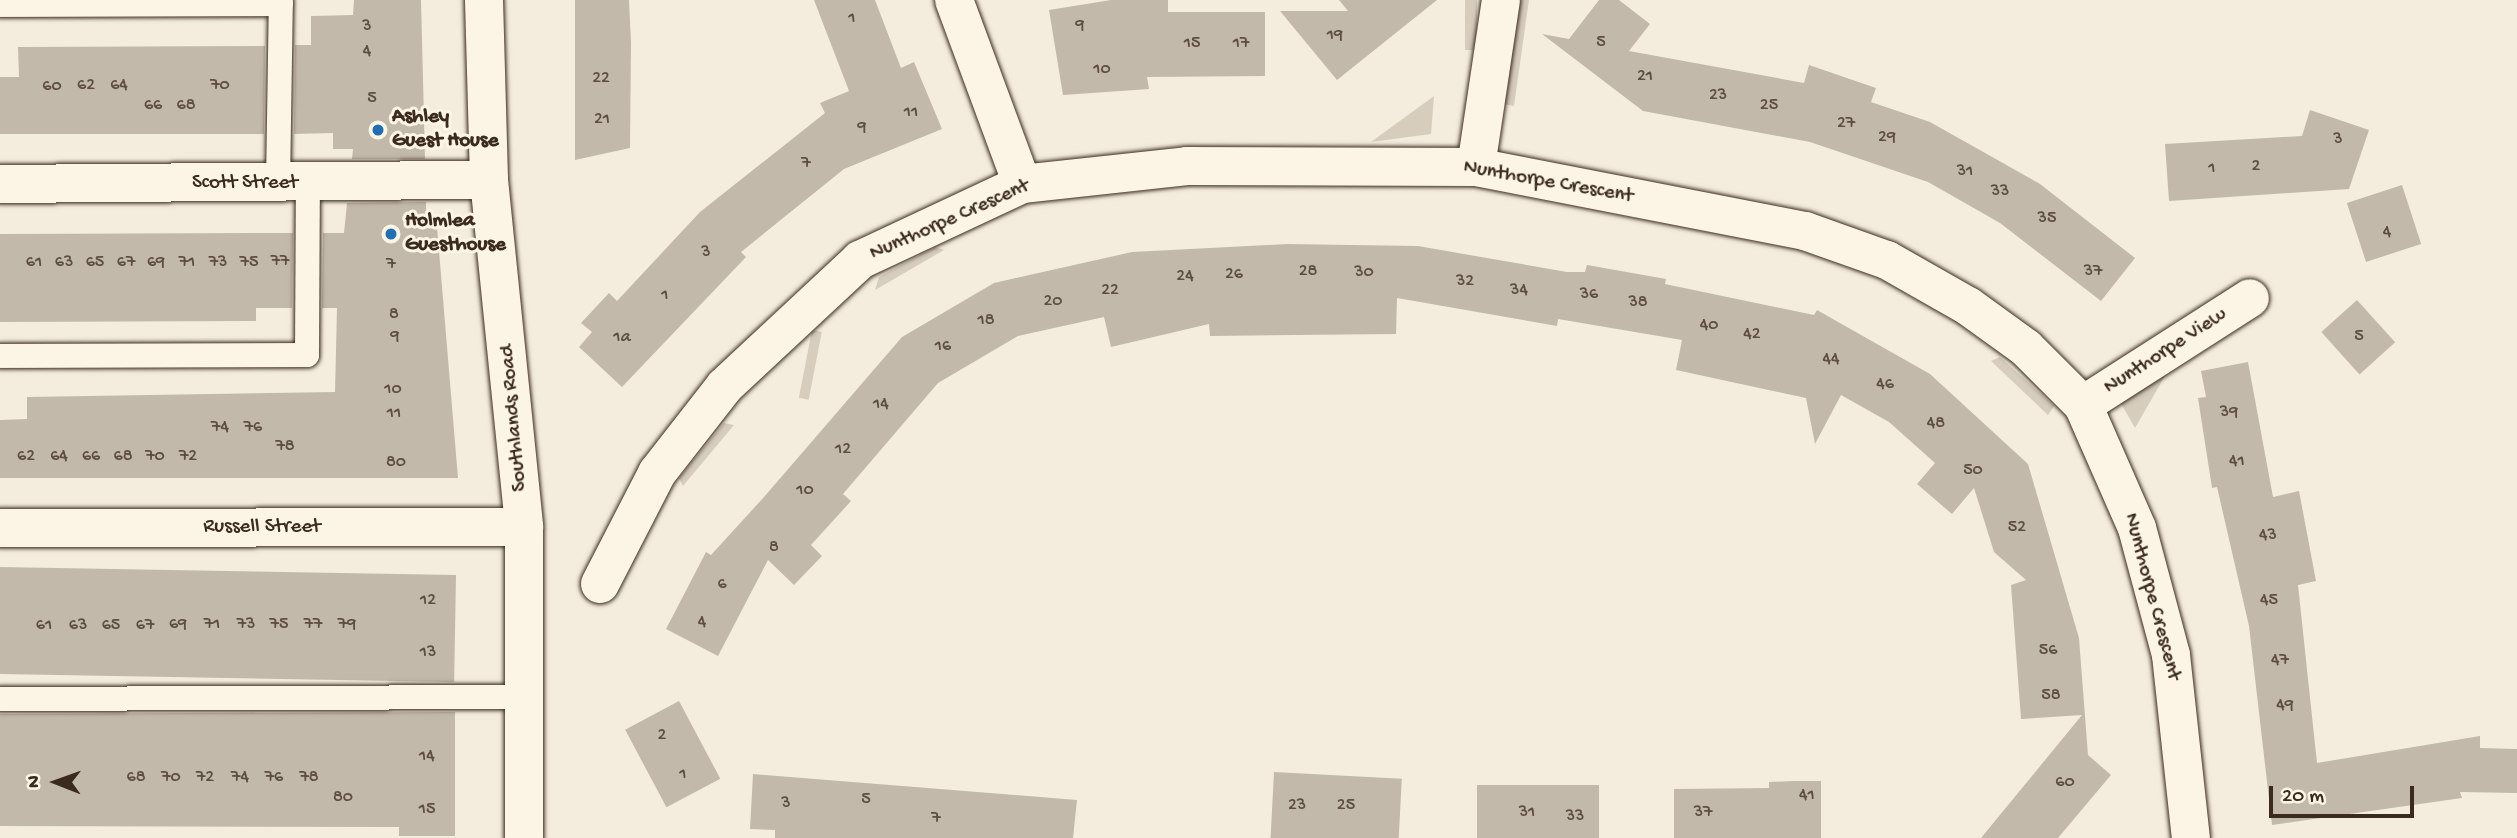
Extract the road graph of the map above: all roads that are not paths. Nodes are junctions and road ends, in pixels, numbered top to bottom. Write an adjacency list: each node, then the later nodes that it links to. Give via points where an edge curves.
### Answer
1 (484, 0): 7 (street, Southlands Road)
2 (954, 0): 10 (street)
3 (1501, 0): 6 (street)
4 (281, 2): 5 (lane); 9 (lane)
5 (0, 5)
6 (1476, 167): 10 (street, Nunthorpe Crescent, via 1187,166); 13 (street, Nunthorpe Crescent, via 1805,231 1887,260 1968,306 2025,348)
7 (489, 180): 9 (street, Scott Street); 14 (street, Southlands Road)
8 (0, 184): 9 (street, Scott Street)
9 (293, 184): 12 (lane, via 307,355)
10 (1022, 184): 16 (street, Nunthorpe Crescent, via 860,260 789,322 725,386 657,473)
11 (2250, 298): 13 (street, Nunthorpe View)
12 (0, 356)
13 (2083, 405): 20 (street, Nunthorpe Crescent, via 2137,528 2171,654)
14 (524, 527): 15 (street, Russell Street); 17 (street, Southlands Road)
15 (0, 528)
16 (600, 584)
17 (526, 697): 18 (lane); 19 (street, Southlands Road)
18 (0, 699)
19 (524, 838)
20 (2191, 838)

